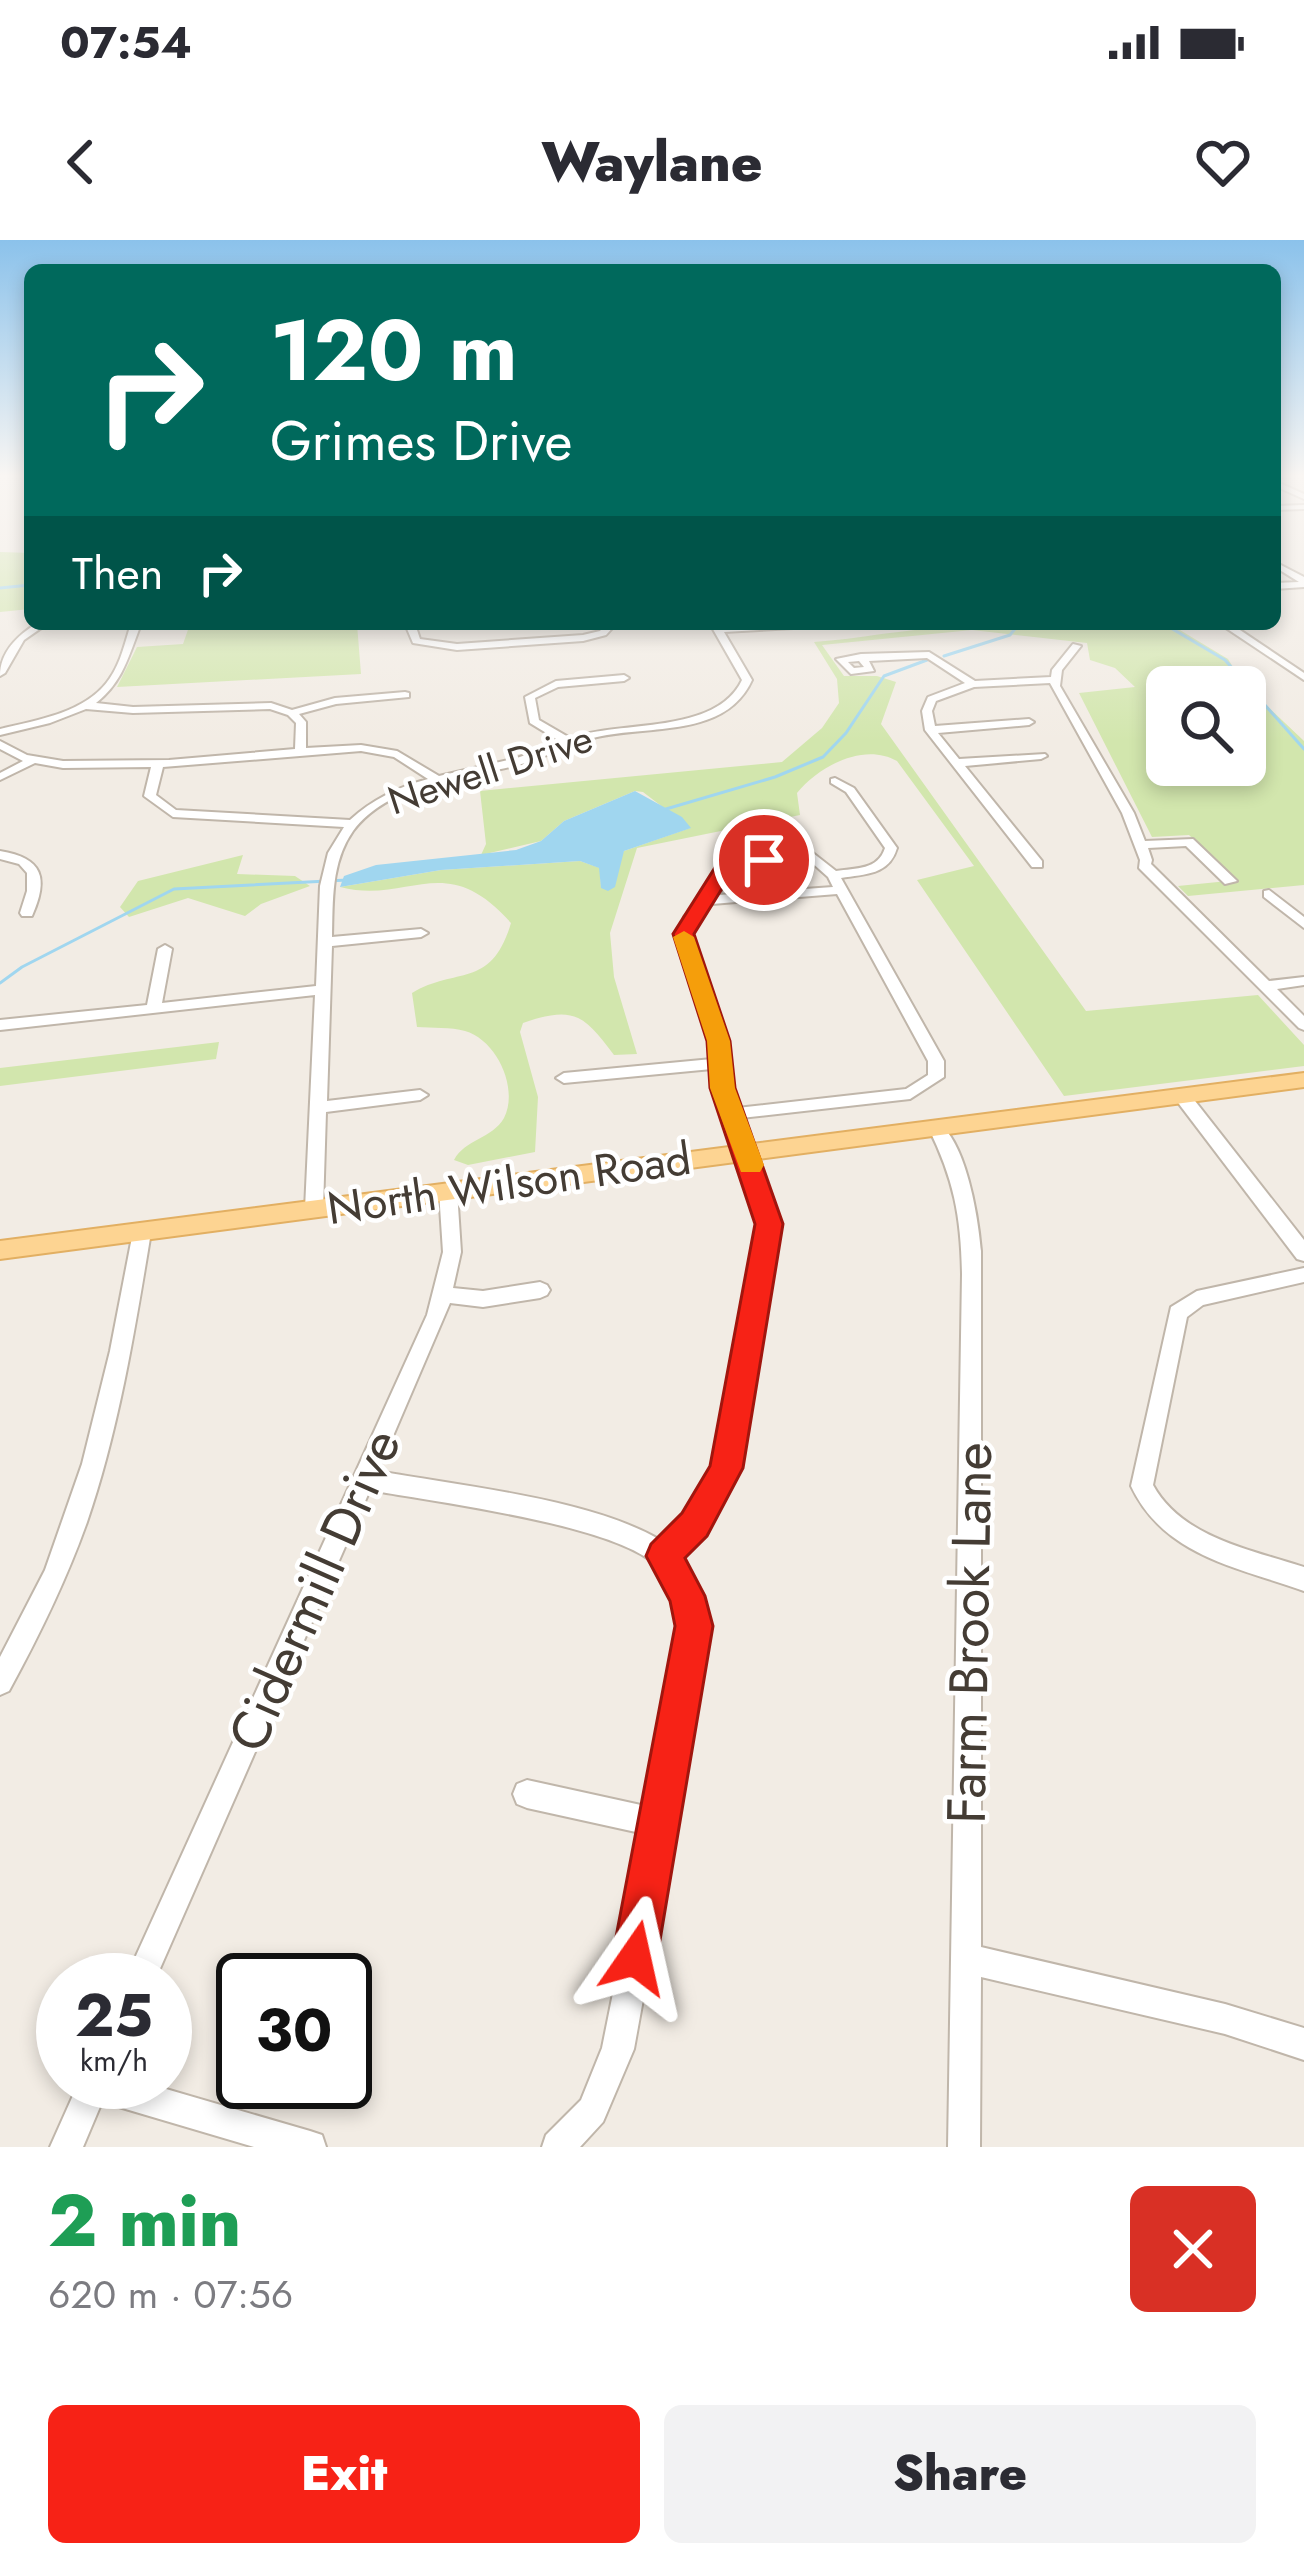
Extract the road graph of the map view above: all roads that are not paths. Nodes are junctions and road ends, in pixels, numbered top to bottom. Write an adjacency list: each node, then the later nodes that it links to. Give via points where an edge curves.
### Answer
1 (33, 630): 8 (street)
2 (134, 630): 19 (street, via 115,680)
3 (412, 630): 10 (street, via 416,641 445,647)
4 (512, 630): 10 (street)
5 (605, 630): 10 (street)
6 (719, 630): 24 (street, Newell Drive, via 747,680 734,702 699,718)
7 (1234, 630): 14 (street)
8 (20, 638): 9 (street); 13 (street)
9 (3, 639)
10 (515, 644)
11 (1076, 646): 16 (street)
12 (861, 657): 17 (street, via 929,655)
13 (0, 673)
14 (1304, 677)
15 (624, 678): 24 (street, via 556,684 530,697 534,721)
16 (1054, 680): 17 (street); 35 (street)
17 (973, 685): 22 (street, via 932,699)
18 (405, 695): 20 (street)
19 (81, 705): 20 (street, via 254,704); 23 (street)
20 (292, 713): 26 (street, via 301,722)
21 (1029, 722): 22 (street)
22 (930, 730): 30 (street)
23 (0, 733)
24 (569, 742): 32 (street, Newell Drive)
25 (0, 744): 28 (street)
26 (300, 751): 29 (street); 32 (street, via 383,751)
27 (1041, 756): 30 (street)
28 (30, 762): 29 (street); 31 (street)
29 (158, 762): 34 (street, via 150,796 172,813)
30 (957, 763): 37 (street)
31 (0, 777)
32 (436, 779): 34 (street, Newell Drive)
33 (835, 781): 39 (street, via 891,848 887,861)
34 (352, 824): 45 (street, Newell Drive, via 338,839 328,881)
35 (1144, 853): 38 (street, via 1189,842); 48 (street, via 1156,880)
36 (0, 854): 42 (street, via 36,872)
37 (1037, 864)
38 (1230, 881)
39 (837, 883): 41 (street); 41 (street, via 809,856 738,862 723,871); 59 (street, via 936,1061 934,1081 910,1094)
40 (1269, 894): 43 (street)
41 (708, 900): 53 (street, via 691,917 684,941)
42 (27, 913)
43 (1304, 924)
44 (421, 933): 45 (street)
45 (327, 942): 49 (street, Newell Drive)
46 (165, 949): 50 (street)
47 (1304, 981): 48 (street)
48 (1266, 986): 52 (street)
49 (324, 990): 50 (street); 58 (street, Newell Drive)
50 (154, 1008): 51 (street)
51 (0, 1024)
52 (1304, 1025)
53 (721, 1063): 54 (street); 59 (street)
54 (564, 1078)
55 (1304, 1080): 57 (main road, North Wilson Road)
56 (420, 1095): 58 (street)
57 (1182, 1096): 60 (main road, North Wilson Road); 66 (street)
58 (320, 1107): 63 (street, Newell Drive)
59 (731, 1114): 61 (street)
60 (936, 1127): 61 (main road, North Wilson Road); 77 (street, Farm Brook Lane, via 967,1188 971,1226)
61 (746, 1152): 62 (main road, North Wilson Road); 71 (street, via 769,1224 726,1468 695,1525)
62 (448, 1192): 63 (main road, North Wilson Road); 69 (street, Cidermill Drive, via 452,1252)
63 (314, 1210): 64 (main road, North Wilson Road)
64 (142, 1232): 65 (main road, North Wilson Road); 73 (street, via 91,1482 52,1589)
65 (0, 1250)
66 (1304, 1254)
67 (1304, 1275): 72 (street, via 1209,1295 1178,1313 1143,1472 1147,1501 1167,1522)
68 (540, 1290): 69 (street, via 483,1299)
69 (444, 1295): 70 (street, Cidermill Drive)
70 (366, 1479): 71 (street, via 614,1529); 76 (street, Cidermill Drive)
71 (664, 1556): 75 (street, via 694,1626)
72 (1304, 1579)
73 (0, 1682)
74 (527, 1794): 75 (street)
75 (660, 1823): 83 (street, via 618,2048 592,2111)
76 (152, 1953)
77 (966, 1959): 78 (street); 84 (street, Farm Brook Lane)
78 (1304, 2044)
79 (83, 2109): 81 (street)
80 (182, 2109): 82 (street)
81 (66, 2147)
82 (310, 2147)
83 (558, 2147)
84 (964, 2147)

